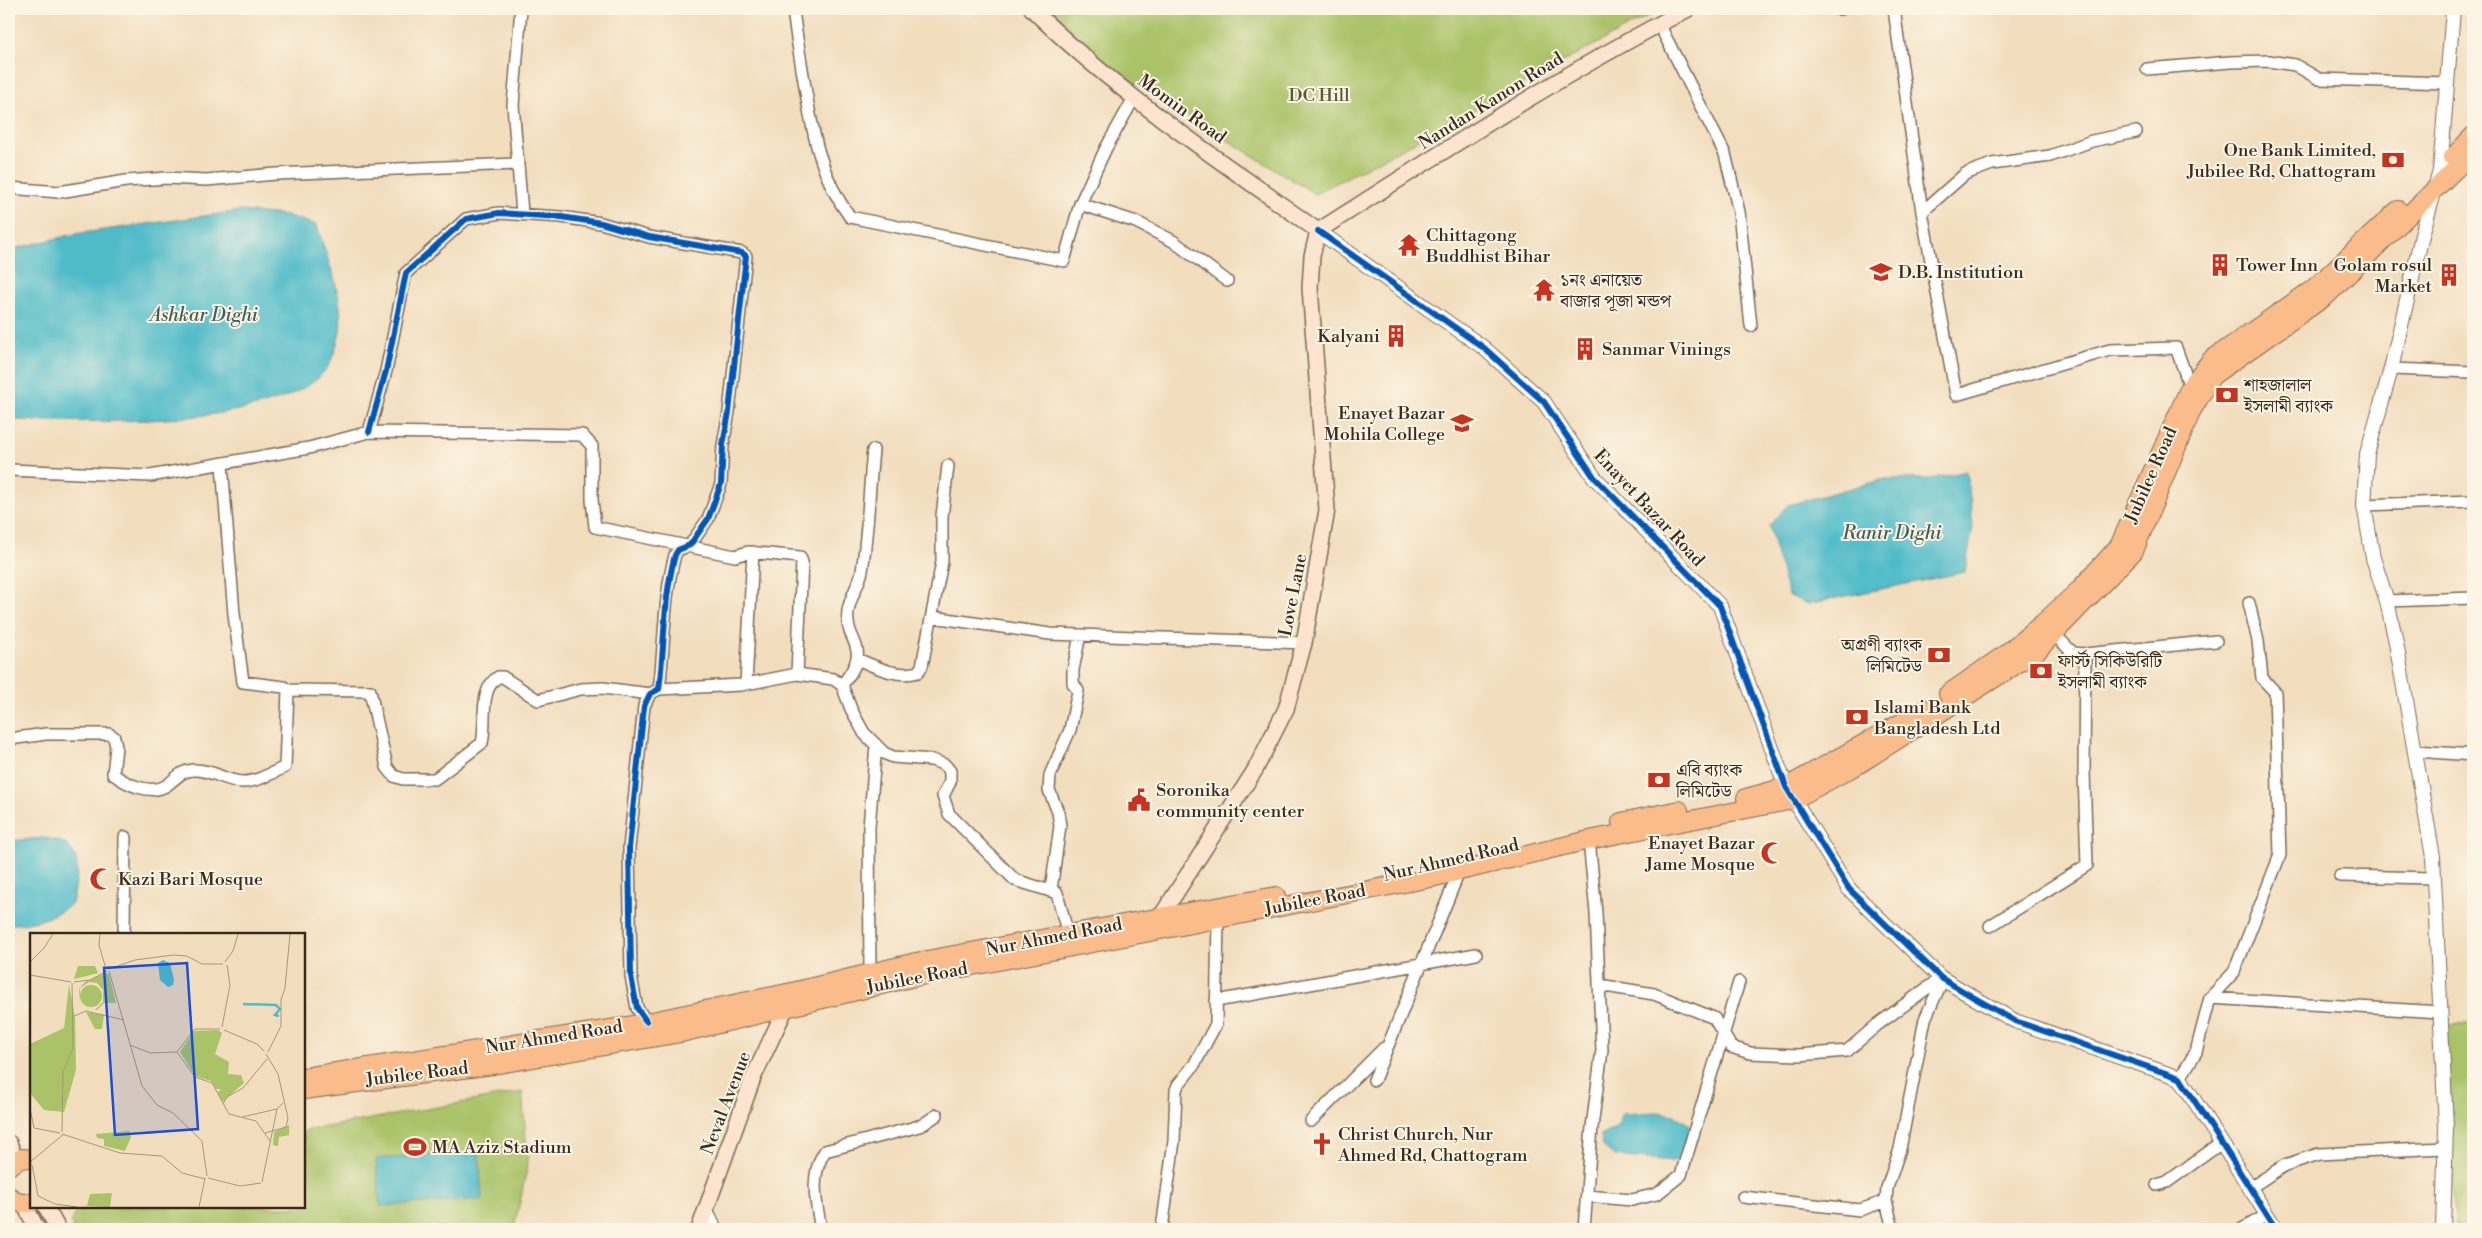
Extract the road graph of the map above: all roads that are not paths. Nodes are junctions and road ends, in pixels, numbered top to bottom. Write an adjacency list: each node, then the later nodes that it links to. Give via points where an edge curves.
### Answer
1 (521, 9): 16 (street, via 513,105)
2 (793, 9): 20 (street, via 818,154 830,187 850,217 1060,261 1067,257)
3 (1032, 9): 12 (main road, Momin Road, via 1065,42)
4 (1688, 9): 9 (main road, Nandan Kanon Road)
5 (1837, 9): 6 (street)
6 (1841, 9)
7 (1894, 9): 21 (street)
8 (2453, 9): 11 (street)
9 (1660, 24): 23 (main road, Nandan Kanon Road, via 1618,45 1483,126); 25 (street, via 1725,154 1739,212)
10 (2147, 70): 11 (street, via 2269,61 2294,65 2319,79)
11 (2447, 83): 17 (street)
12 (1134, 98): 20 (street); 23 (main road, Momin Road)
13 (2136, 132): 21 (street, via 2092,141 2050,156 1992,164 1965,174)
14 (2473, 136): 17 (main road, Jubilee Road)
15 (2473, 152): 19 (main road)
16 (517, 164): 18 (street, via 206,180 167,178 59,192); 22 (street)
17 (2440, 171): 19 (street); 28 (main road, Jubilee Road, via 2313,290 2211,360)
18 (9, 188)
19 (2435, 190): 26 (street); 42 (main road, via 2326,296 2212,376 2192,410 2134,552)
20 (1080, 204): 24 (street, via 1136,222 1173,241)
21 (1922, 212): 28 (street, via 1956,396 2110,350 2176,348)
22 (522, 213): 29 (street, via 466,219 406,273 386,371); 36 (street, via 601,223 649,237 746,256 721,484 708,520)
23 (1318, 231): 45 (main road, Love Lane, via 1310,288 1327,510); 57 (street, Enayet Bazar Road, via 1484,348 1544,402 1594,477 1720,606)
24 (1226, 281)
25 (1751, 326)
26 (2391, 369): 27 (street); 35 (street, via 2367,454)
27 (2473, 372)
28 (2190, 387): 42 (main road, Jubilee Road, via 2119,546)
29 (369, 432): 31 (street); 36 (street, via 582,435 592,446 595,527)
30 (873, 450): 47 (street, via 861,574 849,603 848,615 857,644)
31 (222, 465): 33 (street, via 150,476); 51 (street, via 243,682)
32 (948, 466): 41 (street, via 943,498 942,562)
33 (9, 470)
34 (2473, 501): 35 (street)
35 (2364, 505): 39 (street, via 2373,558)
36 (690, 546): 37 (street, via 735,556); 52 (street, via 678,550 671,570 664,651)
37 (753, 552): 48 (street, via 801,559); 49 (street)
38 (2473, 598): 39 (street)
39 (2387, 601): 55 (street)
40 (2249, 603): 75 (street, via 2262,678 2275,692 2280,855 2234,972)
41 (933, 617): 43 (street, via 1050,634); 47 (street, via 926,653 918,672 910,674 882,669)
42 (2048, 628): 46 (street, via 2072,653); 57 (main road, Jubilee Road, via 1932,705)
43 (1080, 635): 45 (street); 63 (street, via 1073,670 1073,683 1078,691 1070,730 1050,775 1049,790 1060,826)
44 (2216, 641): 46 (street)
45 (1304, 643): 65 (main road, Love Lane, via 1286,709 1255,770)
46 (2085, 654): 66 (street, via 2087,865)
47 (857, 659): 50 (street, via 854,670)
48 (797, 674): 49 (street); 50 (street, via 833,679)
49 (746, 684): 52 (street)
50 (842, 685): 54 (street, via 864,733)
51 (288, 690): 52 (street, via 370,691 387,767 394,776 426,780 435,779 482,743 486,696 489,685 498,677 538,700 581,689); 53 (street, via 285,767 254,781 240,782 203,769 182,772 162,787 136,787 113,774 116,747 114,737 109,734 46,734)
52 (655, 691): 79 (street, via 644,706 629,848 631,976 637,1008)
53 (9, 739)
54 (876, 745): 63 (street, via 893,757 932,760 945,765 951,776 942,796 949,814 1015,880); 71 (street, via 869,826)
55 (2416, 751): 56 (street); 62 (street, via 2434,857)
56 (2473, 755)
57 (1793, 789): 59 (main road, Jubilee Road); 65 (main road, Nur Ahmed Road, via 1640,818 1409,872); 72 (street, Enayet Bazar Road, via 1849,889)
58 (125, 837): 67 (street)
59 (1589, 840): 60 (main road, Jubilee Road); 74 (street)
60 (1459, 872): 64 (main road, Jubilee Road); 70 (street)
61 (2340, 876): 62 (street)
62 (2434, 878): 78 (street)
63 (1051, 890): 68 (street, via 1057,893 1060,901)
64 (1218, 920): 65 (main road, Jubilee Road); 77 (street)
65 (1163, 923): 68 (main road, Nur Ahmed Road); 76 (main road, Jubilee Road, via 915,977)
66 (1990, 926)
67 (124, 933)
68 (1068, 936): 71 (main road, Nur Ahmed Road)
69 (1476, 954): 70 (street)
70 (1422, 962): 77 (street); 81 (street)
71 (870, 973): 76 (main road, Nur Ahmed Road)
72 (1942, 978): 80 (street, via 1847,1051 1750,1053 1731,1047); 83 (street, Enayet Bazar Road, via 2015,1021); 97 (street, via 1925,1019 1900,1149 1887,1188)
73 (1739, 982): 80 (street)
74 (1599, 985): 80 (street, via 1654,994 1714,1018); 94 (street, via 1602,1050)
75 (2210, 998): 78 (street); 83 (street, via 2196,1052)
76 (790, 999): 79 (main road, Nur Ahmed Road); 85 (main road, Jubilee Road, via 750,1017 681,1033 493,1065); 98 (main road, Neval Avenue, via 753,1078)
77 (1216, 1001): 106 (street, via 1216,1024 1176,1090 1174,1141)
78 (2440, 1012): 90 (street, via 2446,1127)
79 (646, 1021): 82 (main road, Nur Ahmed Road)
80 (1723, 1034): 94 (street, via 1681,1175 1657,1194 1632,1200)
81 (1389, 1044): 84 (street); 87 (street)
82 (305, 1077)
83 (2180, 1078): 89 (street)
84 (1374, 1080)
85 (305, 1090)
86 (937, 1115): 105 (street, via 922,1125 825,1151 818,1161 816,1173)
87 (1311, 1121)
88 (9, 1142): 91 (main road)
89 (2220, 1144): 92 (street, via 2167,1182); 93 (street)
90 (2444, 1148): 93 (street, via 2319,1154 2286,1166); 111 (street)
91 (19, 1162)
92 (2157, 1185)
93 (2250, 1188): 100 (street)
94 (1586, 1196): 107 (street)
95 (1743, 1197): 97 (street, via 1860,1210)
96 (17, 1200): 101 (main road)
97 (1886, 1202): 108 (street)
98 (706, 1207): 103 (main road, Neval Avenue); 104 (street)
99 (47, 1208): 102 (main road)
100 (2267, 1215): 109 (street); 110 (street)
101 (37, 1229)
102 (58, 1229)
103 (699, 1229)
104 (716, 1229)
105 (821, 1229)
106 (1162, 1229)
107 (1584, 1229)
108 (1893, 1229)
109 (2242, 1229)
110 (2276, 1229)
111 (2443, 1229)

